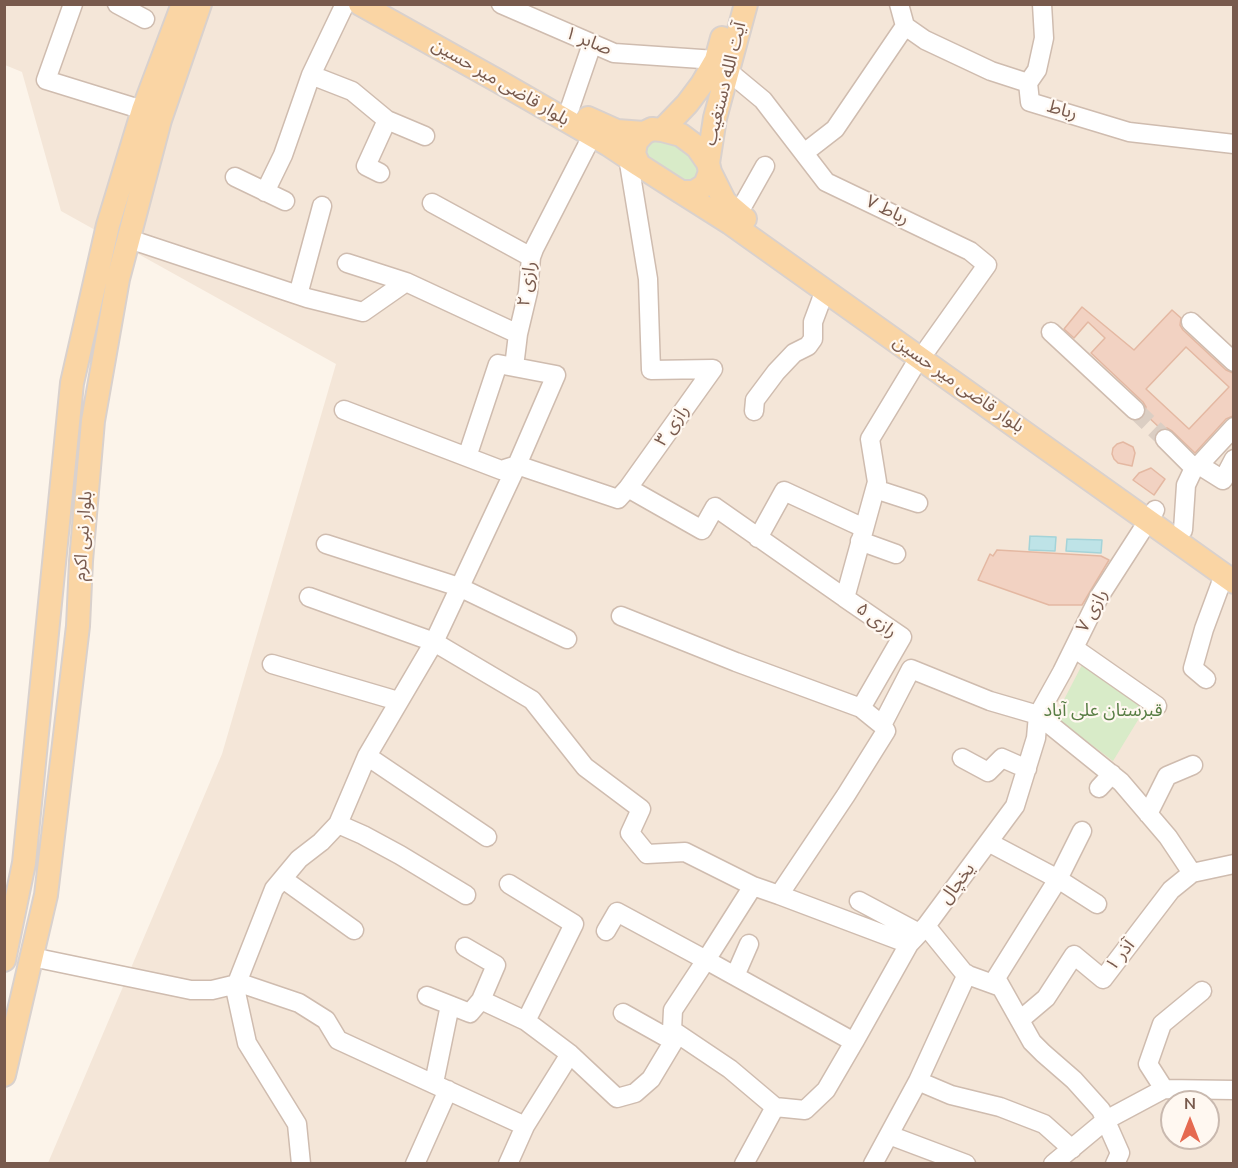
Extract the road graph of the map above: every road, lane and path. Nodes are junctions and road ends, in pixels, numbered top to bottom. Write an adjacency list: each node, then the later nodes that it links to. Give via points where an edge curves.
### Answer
1 (73, 4): 20 (street, via 46,80)
2 (117, 4): 13 (street)
3 (183, 4): 20 (main road, بلوار نبی اکرم)
4 (200, 4): 38 (main road, بلوار نبی اکرم, via 160,120)
5 (345, 4): 17 (street)
6 (360, 4): 24 (main road, بلوار قاضی میر حسین)
7 (388, 4): 19 (main road, بلوار قاضی میر حسین)
8 (501, 4): 15 (street, صابر ۱)
9 (731, 4): 16 (main road, آیت الله دستغیب)
10 (746, 4): 16 (main road, آیت الله دستغیب)
11 (899, 4): 14 (street)
12 (1042, 4): 18 (street, via 1044,38 1037,70)
13 (146, 19)
14 (905, 26): 18 (street, رباط, via 959,57); 26 (street, via 834,129)
15 (592, 44): 16 (street, صابر ۱, via 614,53); 19 (street)
16 (722, 65): 22 (main road, آیت الله دستغیب); 26 (street, رباط ۷, via 763,100); 29 (main road, آیت الله دستغیب)
17 (310, 75): 21 (street, via 351,91); 32 (street, via 283,154)
18 (1028, 82): 25 (street, رباط, via 1030,102 1129,132)
19 (570, 108): 22 (main road, بلوار قاضی میر حسین, via 617,131)
20 (143, 110): 73 (main road, بلوار نبی اکرم, via 108,225 72,383)
21 (387, 120): 23 (street); 30 (street, via 366,166)
22 (653, 131): 27 (main road, via 636,142); 29 (main road, via 681,135 697,147)
23 (425, 136)
24 (592, 136): 27 (main road, بلوار قاضی میر حسین); 39 (street, رازی ۲)
25 (1233, 144)
26 (804, 153): 47 (street, رباط ۷, via 826,182 970,251 987,265)
27 (634, 161): 33 (main road); 59 (street, رازی ۳, via 648,279 651,370 713,369)
28 (765, 166): 37 (street)
29 (709, 167): 33 (main road, via 705,184 694,192); 37 (main road, بلوار قاضی میر حسین, via 725,202)
30 (380, 173)
31 (235, 177): 32 (street)
32 (265, 192): 34 (street)
33 (681, 192): 42 (main road, بلوار قاضی میر حسین)
34 (285, 201)
35 (432, 202): 39 (street)
36 (322, 206): 43 (street)
37 (738, 214): 47 (main road, بلوار قاضی میر حسین)
38 (129, 239): 43 (street); 74 (main road, بلوار نبی اکرم, via 118,279 93,421)
39 (531, 257): 46 (street, رازی ۲)
40 (347, 263): 41 (street)
41 (406, 282): 43 (street, via 363,312); 46 (street)
42 (825, 290): 47 (main road, بلوار قاضی میر حسین); 52 (street, via 813,322 813,339 776,372 755,399)
43 (298, 295)
44 (1191, 322): 48 (street)
45 (1051, 332): 51 (street)
46 (518, 334): 49 (street, رازی ۲)
47 (923, 353): 60 (street, رازی ۵, via 870,439); 62 (main road, بلوار قاضی میر حسین)
48 (1233, 362)
49 (514, 367): 55 (street, via 498,364); 57 (street, via 556,375)
50 (344, 410): 55 (street)
51 (1135, 410)
52 (754, 411)
53 (1233, 428): 58 (street)
54 (1165, 439): 58 (street)
55 (467, 457): 57 (street, via 501,470)
56 (1233, 459): 58 (street, via 1223,480)
57 (517, 465): 59 (street, via 618,499); 69 (street)
58 (1197, 467): 63 (street, via 1186,485)
59 (628, 488): 65 (street, via 702,530 715,507)
60 (875, 489): 61 (street); 64 (street, رازی ۵)
61 (918, 503)
62 (1151, 515): 63 (main road, بلوار قاضی میر حسین); 68 (main road, بلوار قاضی میر حسین); 77 (street, رازی ۷, via 1099,597)
63 (1183, 530): 68 (main road, بلوار قاضی میر حسین)
64 (862, 534): 65 (street, via 784,491); 67 (street); 71 (street, رازی ۵)
65 (758, 538): 71 (street)
66 (326, 544): 69 (street)
67 (896, 554)
68 (1230, 574): 79 (street, via 1204,629 1193,668)
69 (459, 588): 75 (street); 76 (street)
70 (309, 597): 76 (street)
71 (845, 598): 82 (street, رازی ۵, via 902,637)
72 (621, 616): 82 (street)
73 (50, 623): 74 (main road); 112 (main road, بلوار نبی اکرم, via 24,863)
74 (78, 626): 111 (main road, بلوار نبی اکرم, via 46,896)
75 (567, 639)
76 (434, 642): 80 (street); 101 (street, via 532,700 585,767 641,809 630,833 647,854 685,852)
77 (1074, 648): 81 (street); 83 (street, رازی ۷)
78 (272, 664): 80 (street)
79 (1206, 679)
80 (398, 701): 85 (street)
81 (1157, 706)
82 (861, 708): 84 (street)
83 (1038, 715): 84 (street, via 990,701 911,669); 88 (street, یخچال); 89 (street)
84 (882, 725): 102 (street, via 886,731)
85 (367, 756): 92 (street); 94 (street)
86 (962, 758): 88 (street, via 988,772 1002,758)
87 (1193, 765): 91 (street, via 1167,776)
88 (1027, 769): 95 (street, یخچال, via 1015,806)
89 (1112, 774): 90 (street); 91 (street)
90 (1100, 788)
91 (1148, 814): 97 (street)
92 (338, 824): 98 (street); 103 (street)
93 (1082, 831): 99 (street)
94 (487, 837)
95 (990, 843): 99 (street); 108 (street, یخچال)
96 (1233, 864): 97 (street, آذر ۱)
97 (1192, 873): 123 (street, آذر ۱, via 1171,890 1103,979 1074,955 1046,998)
98 (283, 879): 106 (street); 116 (street, via 274,889)
99 (1058, 879): 105 (street); 117 (street, via 996,978)
100 (509, 884): 124 (street, via 574,924)
101 (753, 886): 102 (street); 113 (street)
102 (779, 894): 108 (street)
103 (466, 895)
104 (859, 901): 108 (street)
105 (1097, 904)
106 (354, 930)
107 (606, 931): 113 (street, via 617,912)
108 (918, 935): 114 (street); 126 (street, یخچال)
109 (749, 944): 115 (street)
110 (465, 947): 120 (street, via 496,965)
111 (32, 957): 116 (street, via 191,990); 128 (main road, بلوار نبی اکرم)
112 (4, 960)
113 (705, 960): 115 (street); 125 (street, via 673,1010)
114 (967, 974): 117 (street); 136 (street)
115 (735, 976): 126 (street)
116 (237, 984): 130 (street, via 299,1003 326,1020 338,1040); 139 (street, via 248,1042 297,1124)
117 (1001, 987): 123 (street)
118 (1203, 991): 131 (street, via 1162,1024 1148,1064)
119 (427, 996): 121 (street)
120 (481, 1000): 121 (street, via 470,1013); 124 (street)
121 (450, 1005): 130 (street)
122 (623, 1012): 125 (street)
123 (1020, 1020): 134 (street, via 1032,1042 1074,1080)
124 (526, 1021): 127 (street)
125 (675, 1038): 127 (street, via 651,1079 635,1093 617,1098); 133 (street, via 730,1069)
126 (854, 1042): 133 (street, یخچال, via 826,1090 805,1110)
127 (570, 1054): 135 (street)
128 (4, 1075)
129 (925, 1084): 137 (street, via 1044,1124)
130 (441, 1087): 135 (street); 140 (street)
131 (1164, 1089): 132 (street); 134 (street)
132 (1233, 1090)
133 (775, 1107): 142 (street)
134 (1106, 1120): 137 (street); 138 (street)
135 (525, 1126): 141 (street)
136 (889, 1135): 143 (street); 144 (street)
137 (1072, 1149): 145 (street)
138 (1118, 1158)
139 (301, 1164)
140 (415, 1164)
141 (507, 1164)
142 (744, 1164)
143 (873, 1164)
144 (966, 1164)
145 (1053, 1164)

